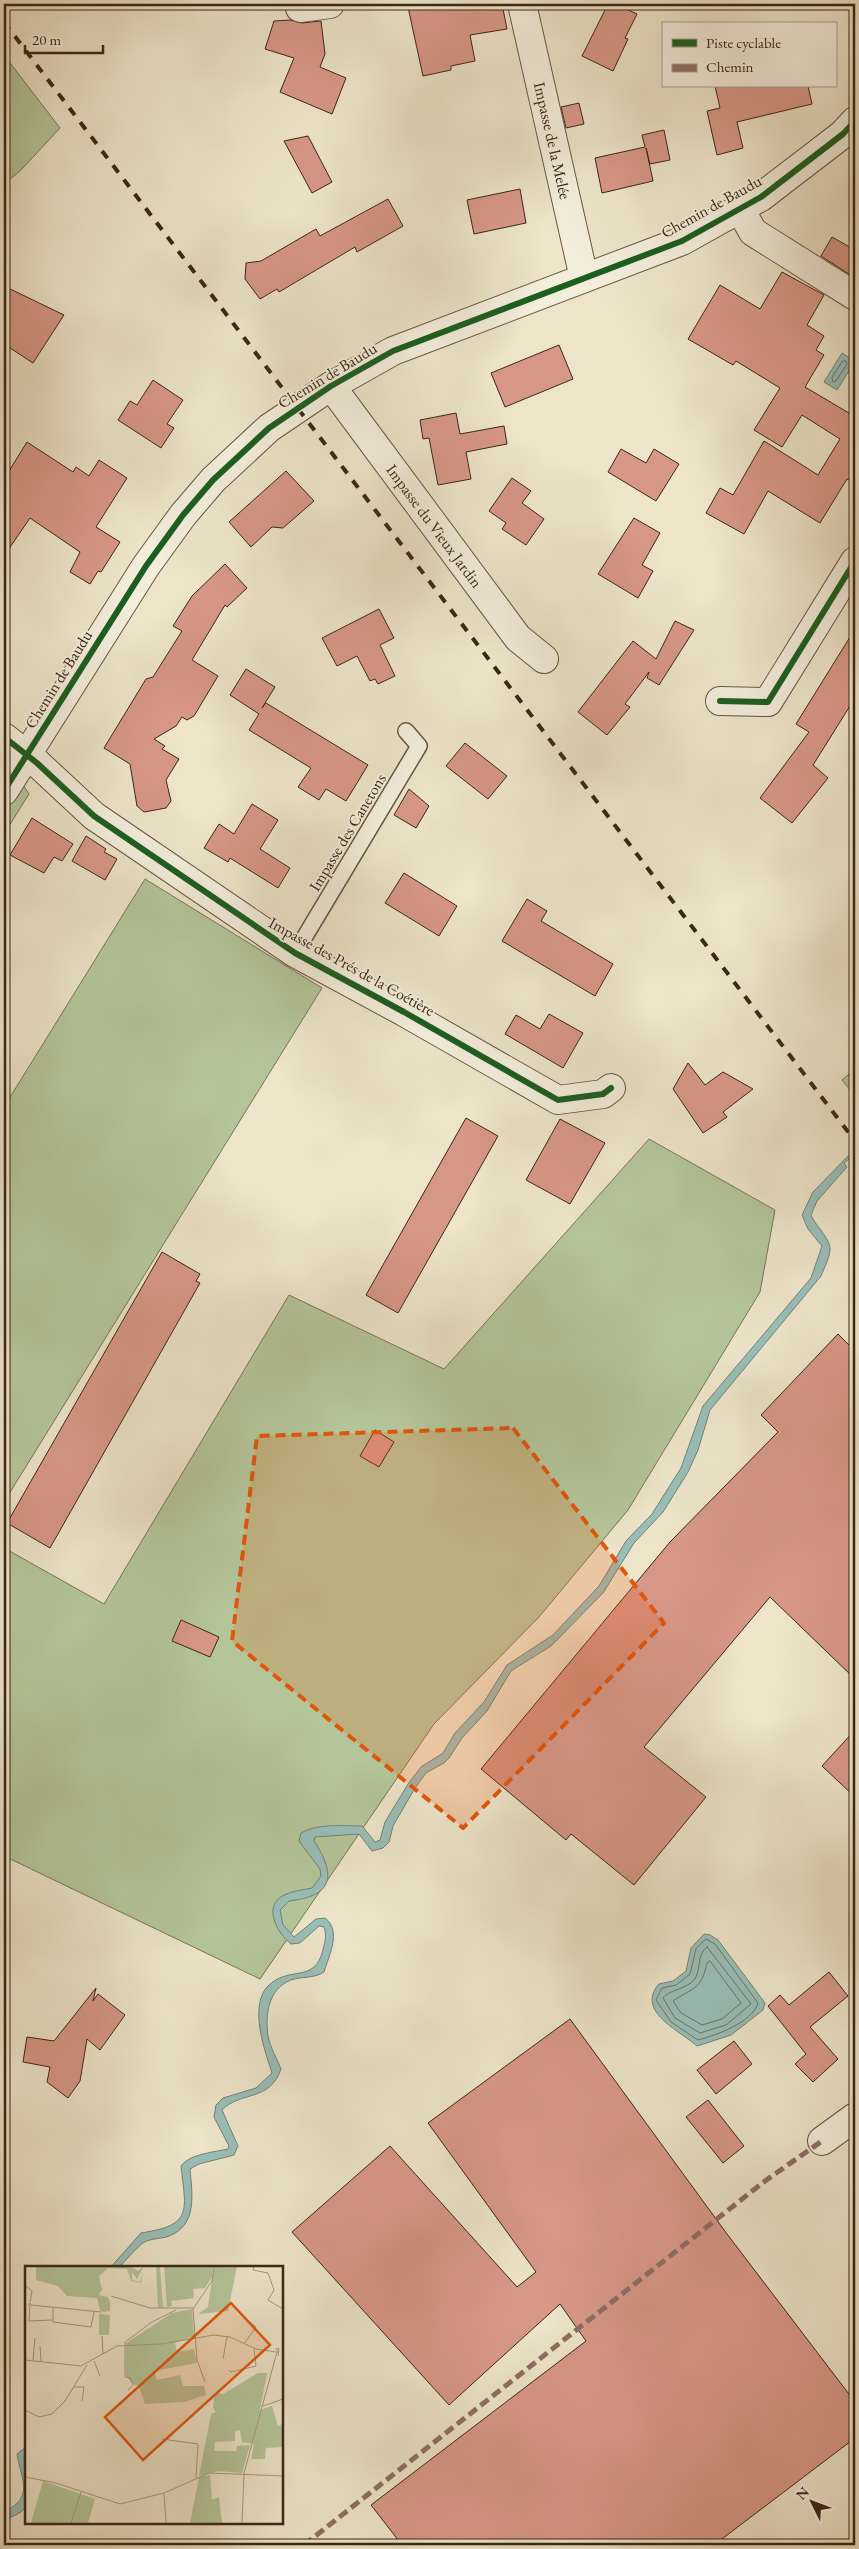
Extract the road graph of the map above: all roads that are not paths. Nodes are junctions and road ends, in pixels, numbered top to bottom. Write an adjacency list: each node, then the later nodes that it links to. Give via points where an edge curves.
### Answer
1 (330, 4): 3 (street)
2 (522, 4): 6 (street, Impasse de la Melée)
3 (300, 8)
4 (855, 122): 5 (street, Chemin de Baudu)
5 (740, 209): 6 (street, Chemin de Baudu, via 682,241); 7 (street, via 753,232)
6 (584, 278): 8 (street, Chemin de Baudu, via 393,351)
7 (855, 296)
8 (330, 386): 10 (street, Impasse du Vieux Jardin, via 518,638); 14 (street, Chemin de Baudu, via 269,428 213,480 183,515 146,566)
9 (855, 561): 11 (street, via 768,702)
10 (544, 659)
11 (720, 701)
12 (406, 731): 16 (lane, Impasse des Canetons, via 420,746)
13 (4, 737): 14 (street, Impasse des Prés de la Coétière)
14 (27, 754): 15 (street, Chemin de Baudu); 16 (street, Impasse des Prés de la Coétière, via 94,816)
15 (4, 791)
16 (294, 953): 17 (street, Impasse des Prés de la Coétière, via 558,1100 603,1094)
17 (611, 1088)
18 (855, 2118): 19 (street)
19 (822, 2141)

